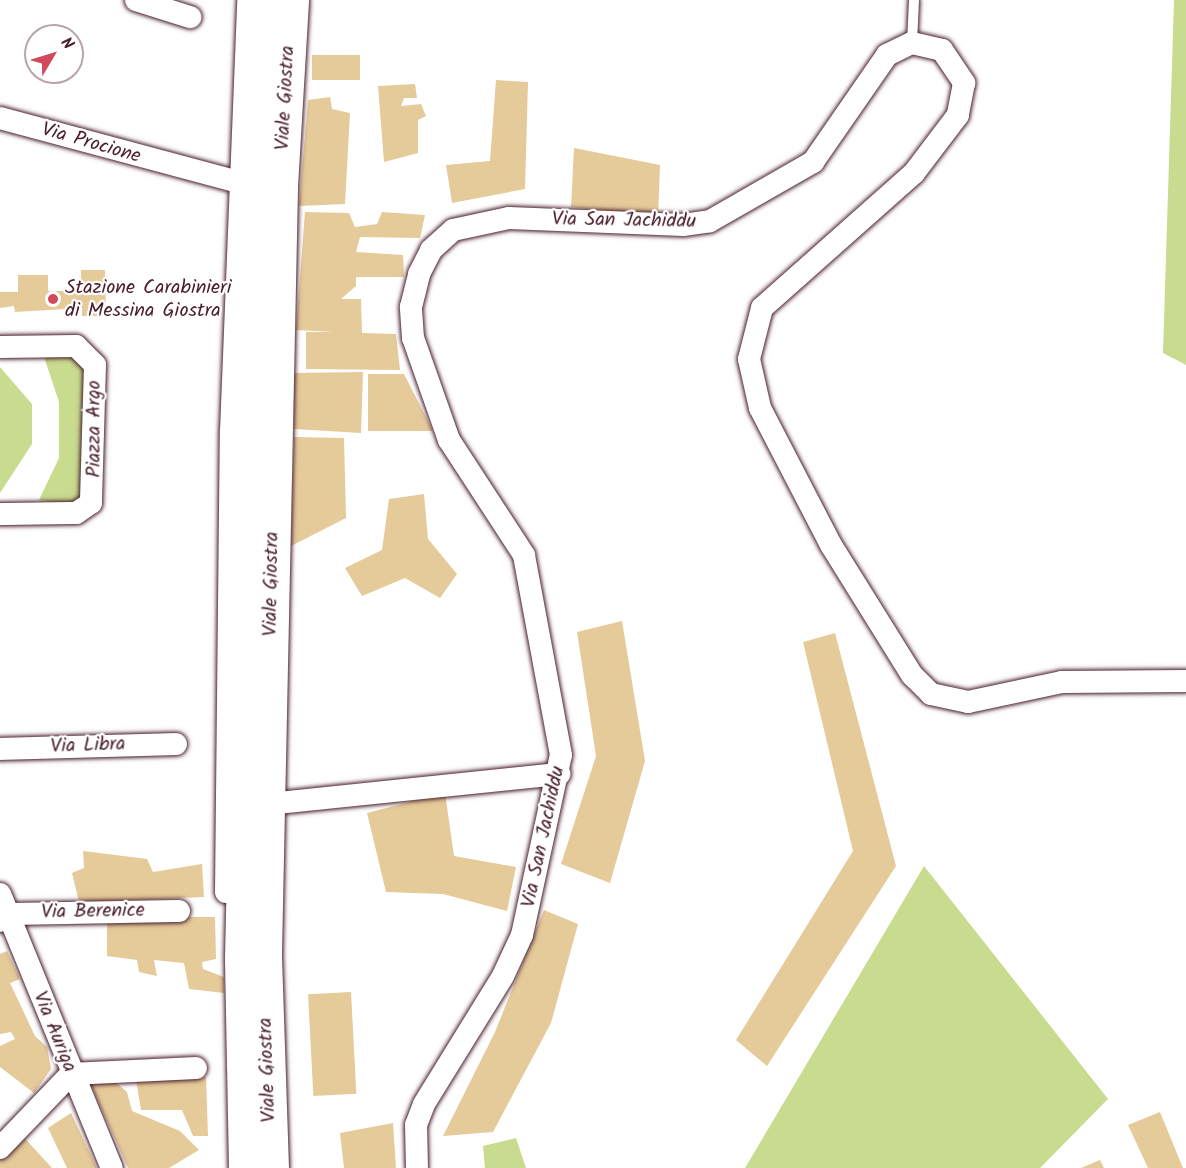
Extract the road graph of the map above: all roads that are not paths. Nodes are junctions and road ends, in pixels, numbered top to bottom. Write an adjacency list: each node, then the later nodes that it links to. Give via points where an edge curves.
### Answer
1 (136, 0): 6 (street)
2 (248, 0): 9 (street)
3 (269, 0): 19 (main road, Viale Giostra, via 258,183)
4 (292, 0): 16 (main road, Viale Giostra, via 281,186)
5 (914, 0): 7 (lane)
6 (190, 17)
7 (912, 43): 12 (street, via 932,45 950,57 964,83 962,105 914,173 762,308 751,342 749,373 767,426 831,545 912,675 931,694 968,702 1062,682); 15 (street, Via San Jachiddu, via 875,67 813,162 725,215 683,225 492,218 453,230 425,260 411,307 418,357 449,440 511,529 526,561 556,709)
8 (0, 118): 9 (street, Via Procione, via 182,171)
9 (239, 182): 19 (street, via 231,431 226,929)
10 (0, 347): 11 (street, Piazza Argo, via 76,346 95,365 91,503 76,513)
11 (0, 514)
12 (1186, 681)
13 (176, 744): 14 (street, Via Libra)
14 (0, 749)
15 (559, 774): 16 (street); 26 (street, Via San Jachiddu, via 522,935 503,976 424,1104 416,1125)
16 (268, 804): 25 (main road, Viale Giostra, via 265,952)
17 (3, 909): 18 (street, Via Berenice); 21 (street, Via Auriga)
18 (179, 911)
19 (242, 957): 24 (main road, Viale Giostra)
20 (196, 1068): 21 (street)
21 (71, 1074): 22 (street); 23 (street, Via Auriga)
22 (0, 1148)
23 (112, 1168)
24 (245, 1168)
25 (272, 1168)
26 (417, 1168)

